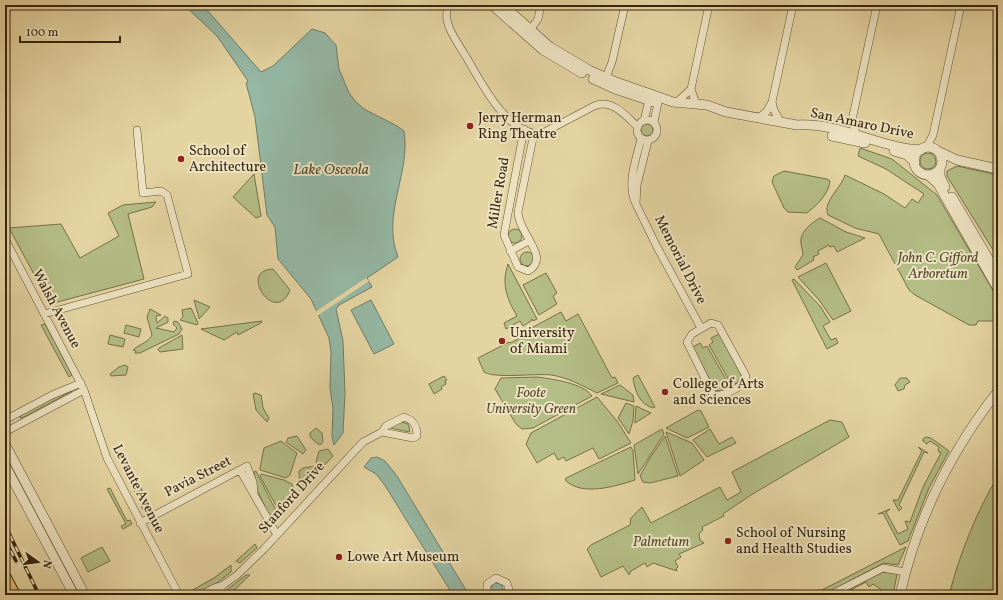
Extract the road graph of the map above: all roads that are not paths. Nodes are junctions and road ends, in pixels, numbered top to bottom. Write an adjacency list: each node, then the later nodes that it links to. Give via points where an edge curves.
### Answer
1 (448, 5): 23 (street, via 447,20 451,30 494,104)
2 (492, 5): 10 (street, San Amaro Drive)
3 (503, 5): 10 (street, San Amaro Drive)
4 (541, 5): 10 (street, via 538,19)
5 (625, 5): 11 (street)
6 (709, 5): 12 (street)
7 (793, 5): 14 (street)
8 (877, 5): 19 (street)
9 (961, 5): 28 (street, via 932,135)
10 (526, 30): 11 (street, San Amaro Drive)
11 (605, 81): 13 (street, San Amaro Drive)
12 (691, 89): 15 (street); 16 (street)
13 (654, 99): 15 (street, San Amaro Drive); 17 (street, San Amaro Drive, via 700,111); 21 (street); 22 (street)
14 (772, 102): 18 (street); 20 (street)
15 (676, 103): 16 (street, San Amaro Drive)
16 (696, 104): 17 (street, San Amaro Drive, via 721,108)
17 (726, 112): 18 (street, San Amaro Drive)
18 (759, 118): 20 (street, San Amaro Drive)
19 (852, 120): 26 (street); 26 (street)
20 (780, 121): 26 (street, San Amaro Drive)
21 (654, 122): 22 (street); 27 (street, via 657,134 654,138)
22 (642, 123): 25 (street, via 611,105 599,104 544,133); 27 (street, via 638,134)
23 (524, 129): 25 (street); 37 (street, Miller Road, via 504,235)
24 (137, 130): 41 (street, via 143,193 161,191 167,195 188,274)
25 (534, 133): 36 (street, Miller Road, via 518,212 520,224)
26 (849, 135): 28 (street, San Amaro Drive, via 896,146); 31 (street, San Amaro Drive, via 904,154)
27 (645, 140): 42 (street, Memorial Drive, via 631,184 631,194 664,262)
28 (923, 149): 29 (street); 31 (street, via 916,156)
29 (938, 151): 30 (street); 32 (street)
30 (957, 160): 32 (street); 33 (street)
31 (915, 162): 34 (street, via 920,172)
32 (941, 166): 34 (street, via 935,173); 38 (street, via 940,176 943,184)
33 (998, 169)
34 (928, 175): 40 (street, via 938,184)
35 (5, 239): 41 (street, Walsh Avenue)
36 (529, 241): 37 (street); 37 (street, Miller Road, via 538,256 534,268 528,271 518,267)
37 (510, 251)
38 (994, 260): 39 (street)
39 (998, 275)
40 (998, 289)
41 (44, 314): 43 (street, Walsh Avenue)
42 (701, 328): 42 (street, via 689,336 687,346 714,395 720,396 741,385 746,376 718,325 712,323)
43 (81, 383): 44 (street, Walsh Avenue); 46 (street)
44 (84, 390): 48 (street); 55 (street, Levante Avenue, via 104,452)
45 (998, 391): 57 (street, via 971,428 944,473 919,529)
46 (16, 414): 47 (street); 48 (street)
47 (5, 420)
48 (21, 423): 49 (street)
49 (5, 432)
50 (382, 432): 50 (street, Stanford Drive, via 413,438 417,430 413,422 404,417 386,426); 56 (street, Stanford Drive, via 356,448)
51 (5, 444): 62 (street)
52 (5, 465): 61 (street)
53 (240, 470): 54 (street); 54 (street, Pavia Street, via 247,466); 55 (street, Pavia Street)
54 (254, 492): 56 (street)
55 (140, 523): 63 (street, Levante Avenue)
56 (277, 535): 59 (street, Stanford Drive, via 240,572)
57 (905, 572): 68 (street, via 883,568); 69 (street)
58 (5, 578): 60 (highway)
59 (223, 585): 64 (street, Stanford Drive); 65 (street, Stanford Drive)
60 (14, 595)
61 (74, 595)
62 (85, 595)
63 (178, 595)
64 (201, 595)
65 (215, 595)
66 (487, 595): 67 (street, via 487,584 496,578 507,583)
67 (508, 595)
68 (830, 595)
69 (900, 595)

